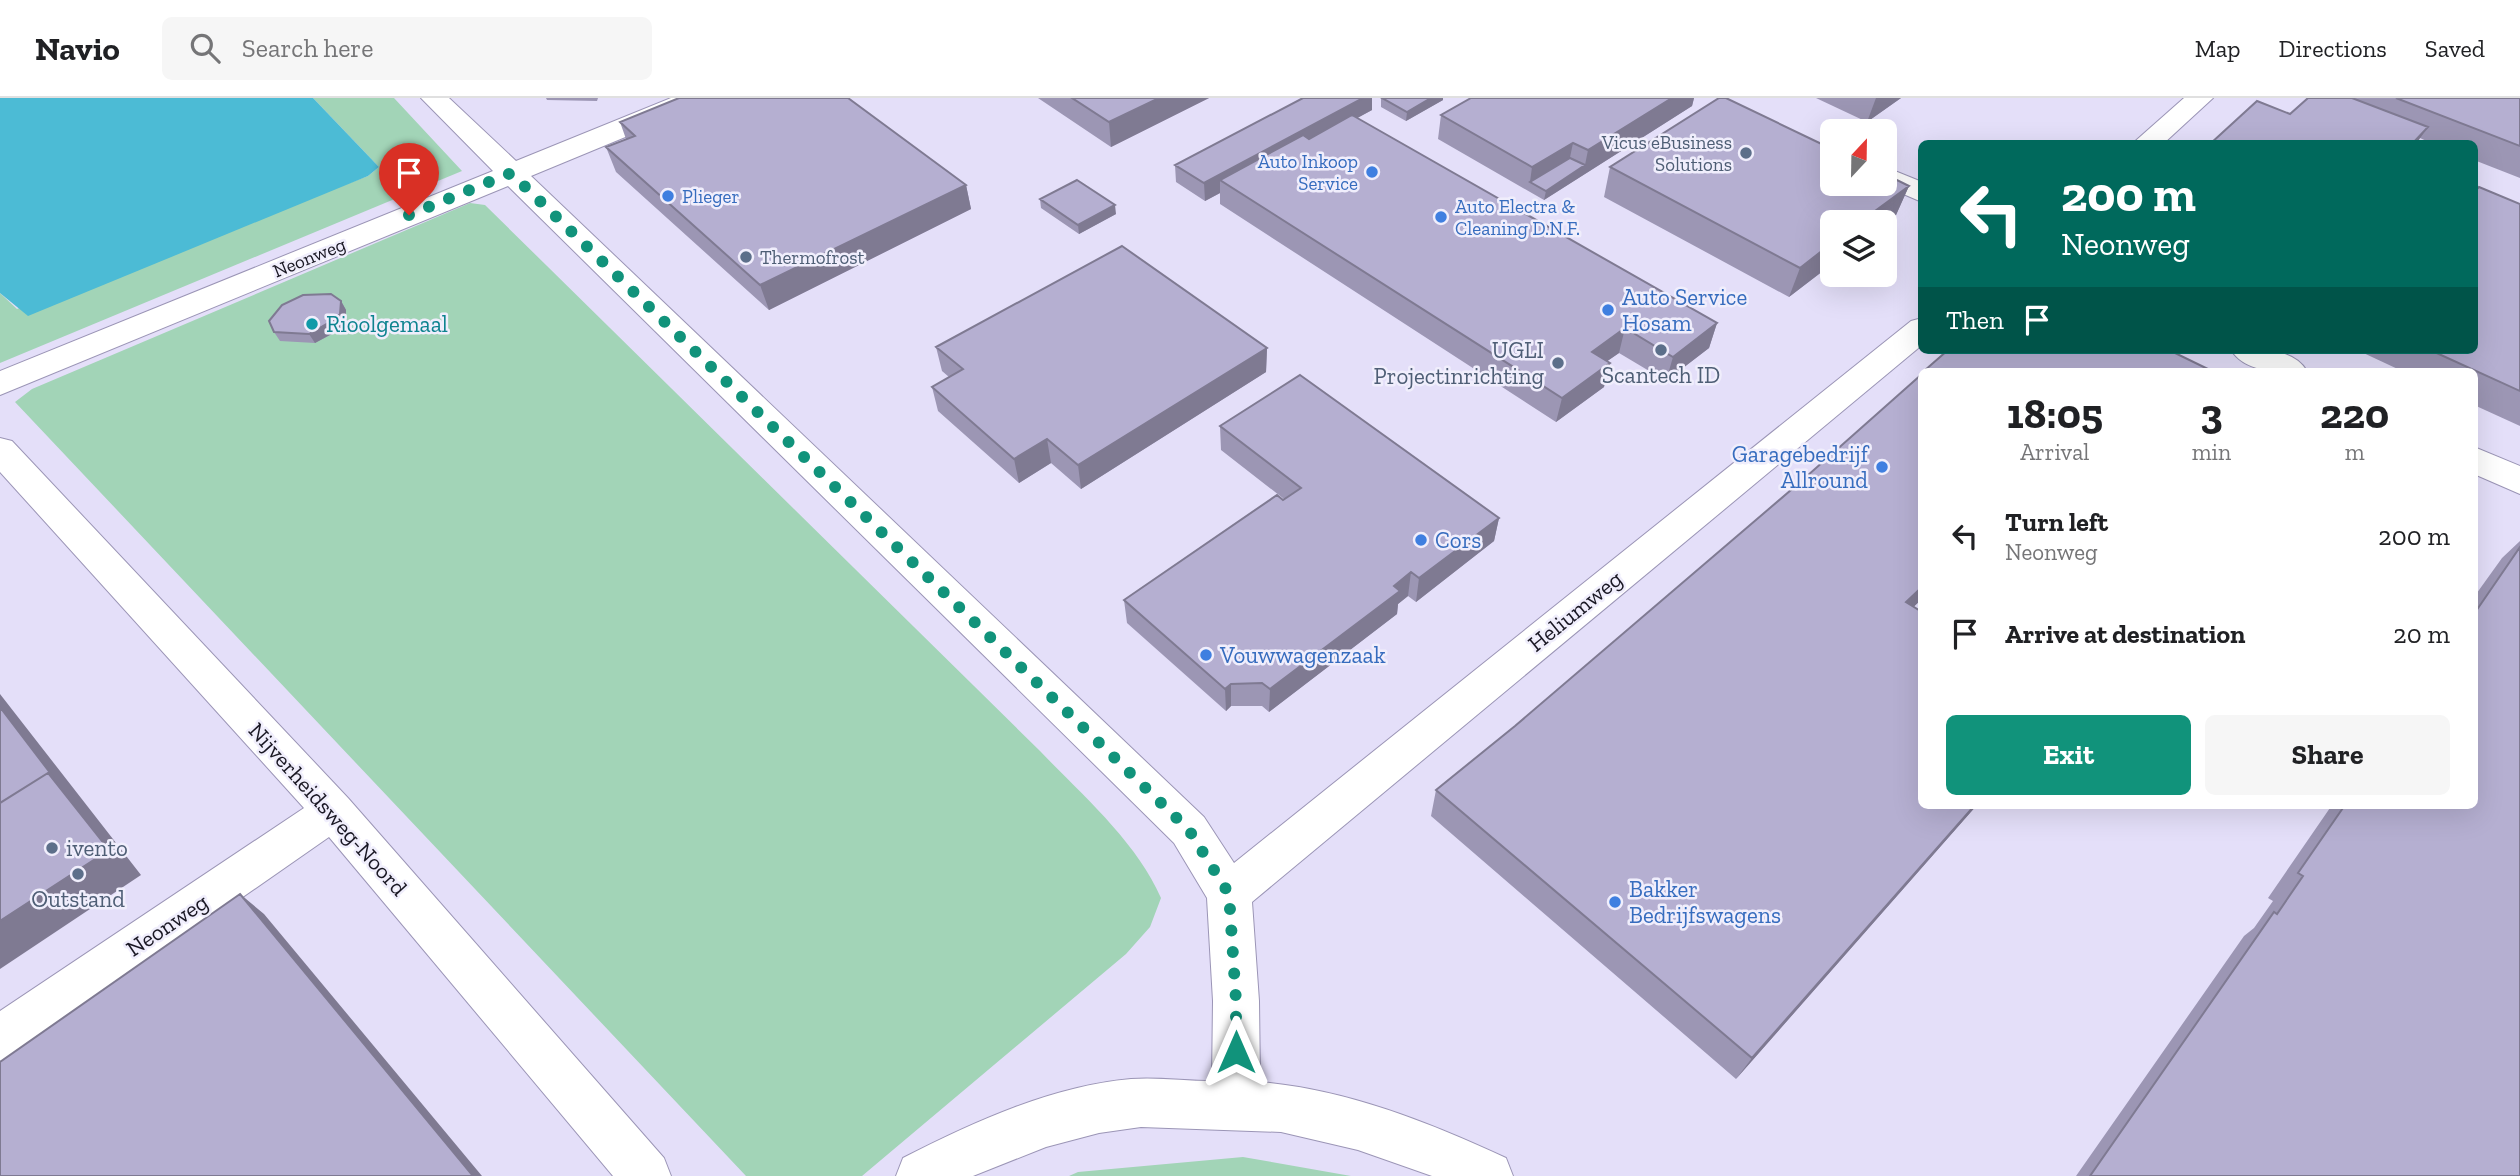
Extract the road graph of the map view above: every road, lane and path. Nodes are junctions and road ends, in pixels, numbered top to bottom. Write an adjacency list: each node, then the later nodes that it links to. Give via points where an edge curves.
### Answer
1 (434, 98): 5 (street)
2 (695, 98): 5 (street, Neonweg)
3 (2200, 98): 4 (street)
4 (2151, 140)
5 (511, 173): 11 (street, Neonweg); 16 (street, via 1189,830)
6 (1897, 181): 7 (street)
7 (1918, 191)
8 (1918, 331): 16 (street, Heliumweg)
9 (2255, 354): 10 (street)
10 (2285, 368)
11 (0, 384)
12 (0, 450): 15 (street, Nijverheidsweg-Noord)
13 (2478, 461): 14 (street)
14 (2520, 481)
15 (333, 811): 17 (street, Neonweg); 19 (street, Nijverheidsweg-Noord)
16 (1229, 894): 18 (street)
17 (0, 1038)
18 (1236, 1104): 20 (street, via 1129,1104 1059,1118 961,1154); 21 (street, via 1338,1120)
19 (646, 1176)
20 (920, 1176)
21 (1488, 1176)

